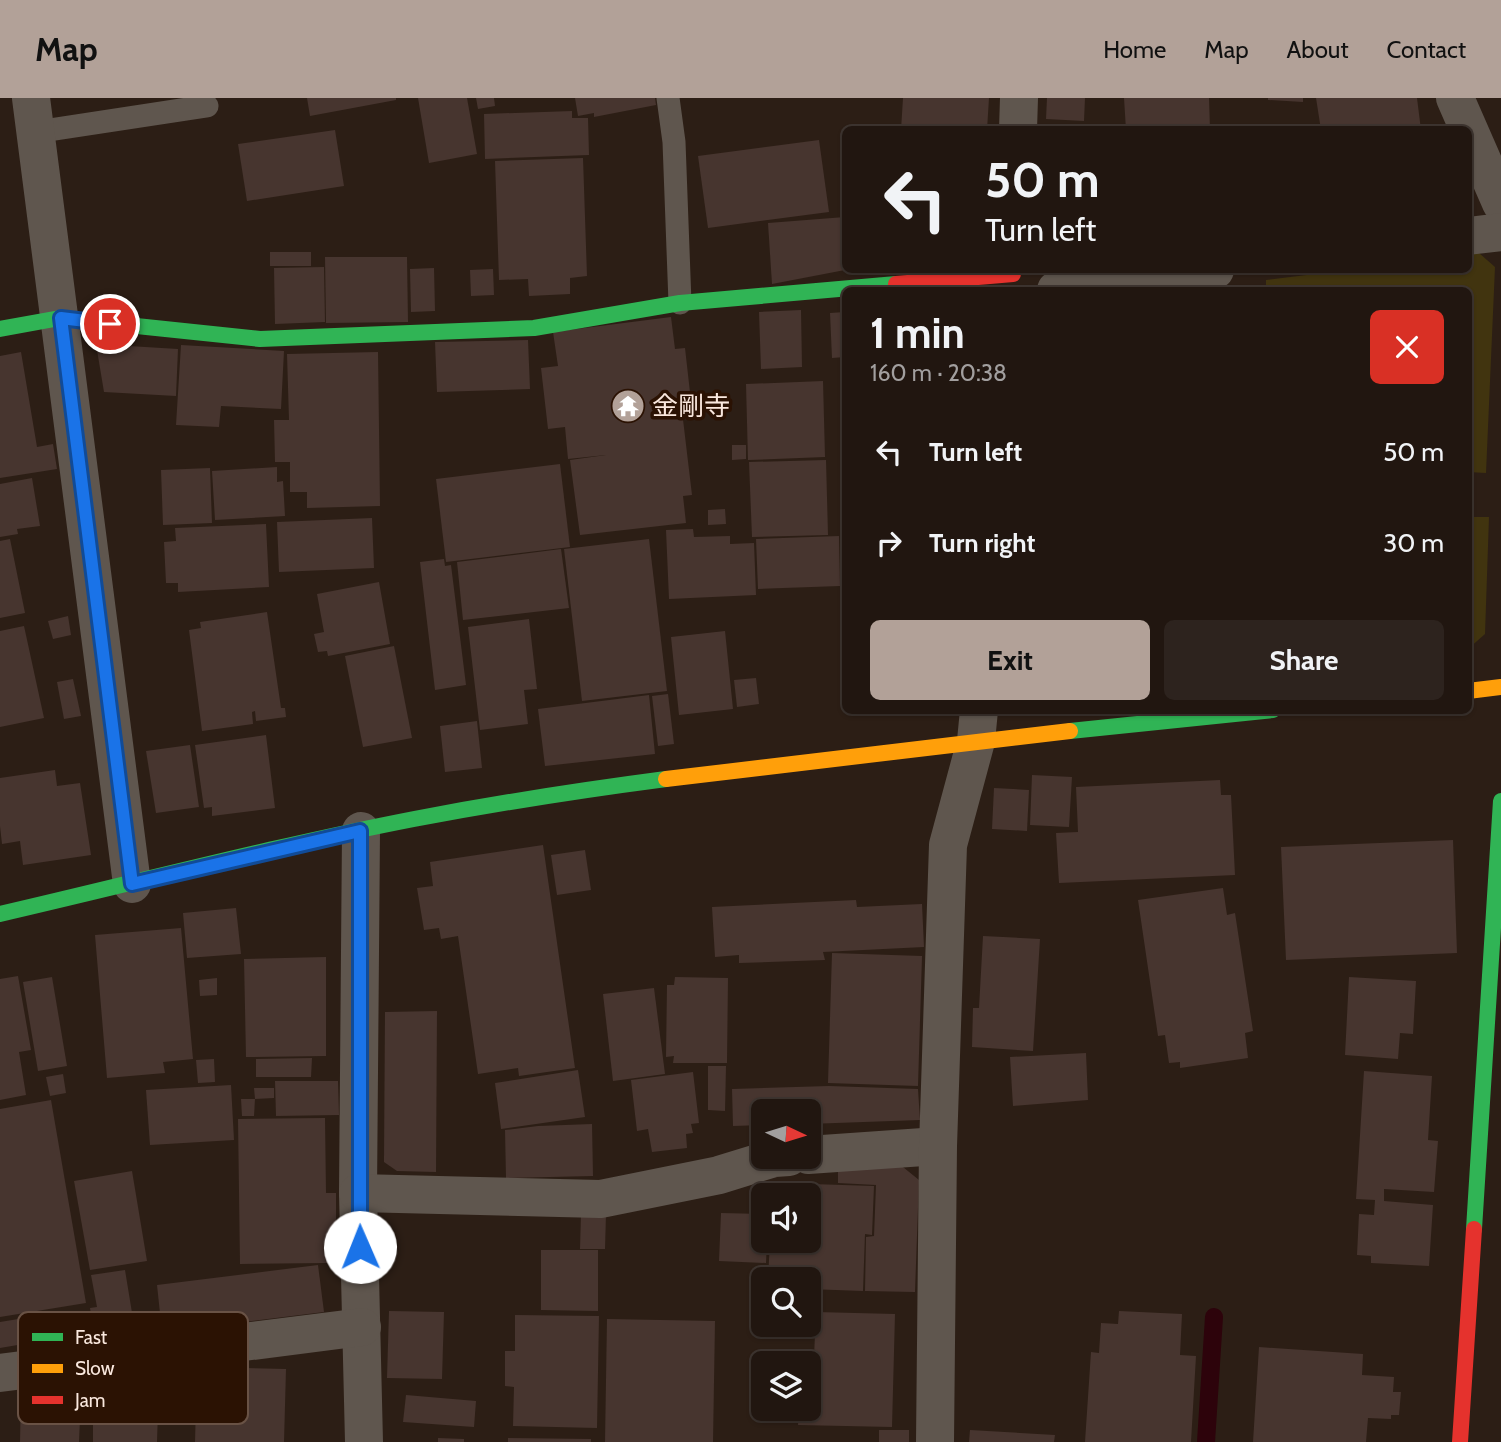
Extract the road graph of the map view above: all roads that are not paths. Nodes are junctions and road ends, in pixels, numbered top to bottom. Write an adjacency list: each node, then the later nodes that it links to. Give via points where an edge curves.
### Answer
1 (668, 98): 17 (lane)
2 (1018, 98): 6 (street)
3 (1455, 98): 7 (street)
4 (207, 106): 5 (lane)
5 (34, 115): 18 (street)
6 (1018, 126)
7 (1467, 126)
8 (1472, 137): 9 (street)
9 (1501, 203)
10 (1501, 232): 11 (street)
11 (1472, 236)
12 (1191, 273): 15 (street)
13 (1014, 278): 14 (street)
14 (894, 287)
15 (1080, 287)
16 (842, 291): 17 (street)
17 (680, 303): 18 (street, via 534,328 260,339)
18 (61, 318): 19 (street); 26 (street)
19 (0, 329)
20 (1501, 687): 21 (street)
21 (1472, 691)
22 (1199, 714): 23 (street)
23 (978, 726): 25 (street, via 550,795); 29 (street, via 948,845)
24 (1501, 801): 28 (street)
25 (360, 831): 26 (street); 32 (street)
26 (132, 884): 27 (street)
27 (0, 914)
28 (1494, 1035): 39 (street)
29 (938, 1146): 30 (street); 38 (street)
30 (821, 1154)
31 (751, 1165): 32 (street, via 600,1199)
32 (358, 1193): 33 (street)
33 (362, 1327): 34 (street); 37 (street)
34 (248, 1341)
35 (18, 1371): 36 (street)
36 (0, 1373)
37 (364, 1442)
38 (935, 1442)
39 (1460, 1442)

